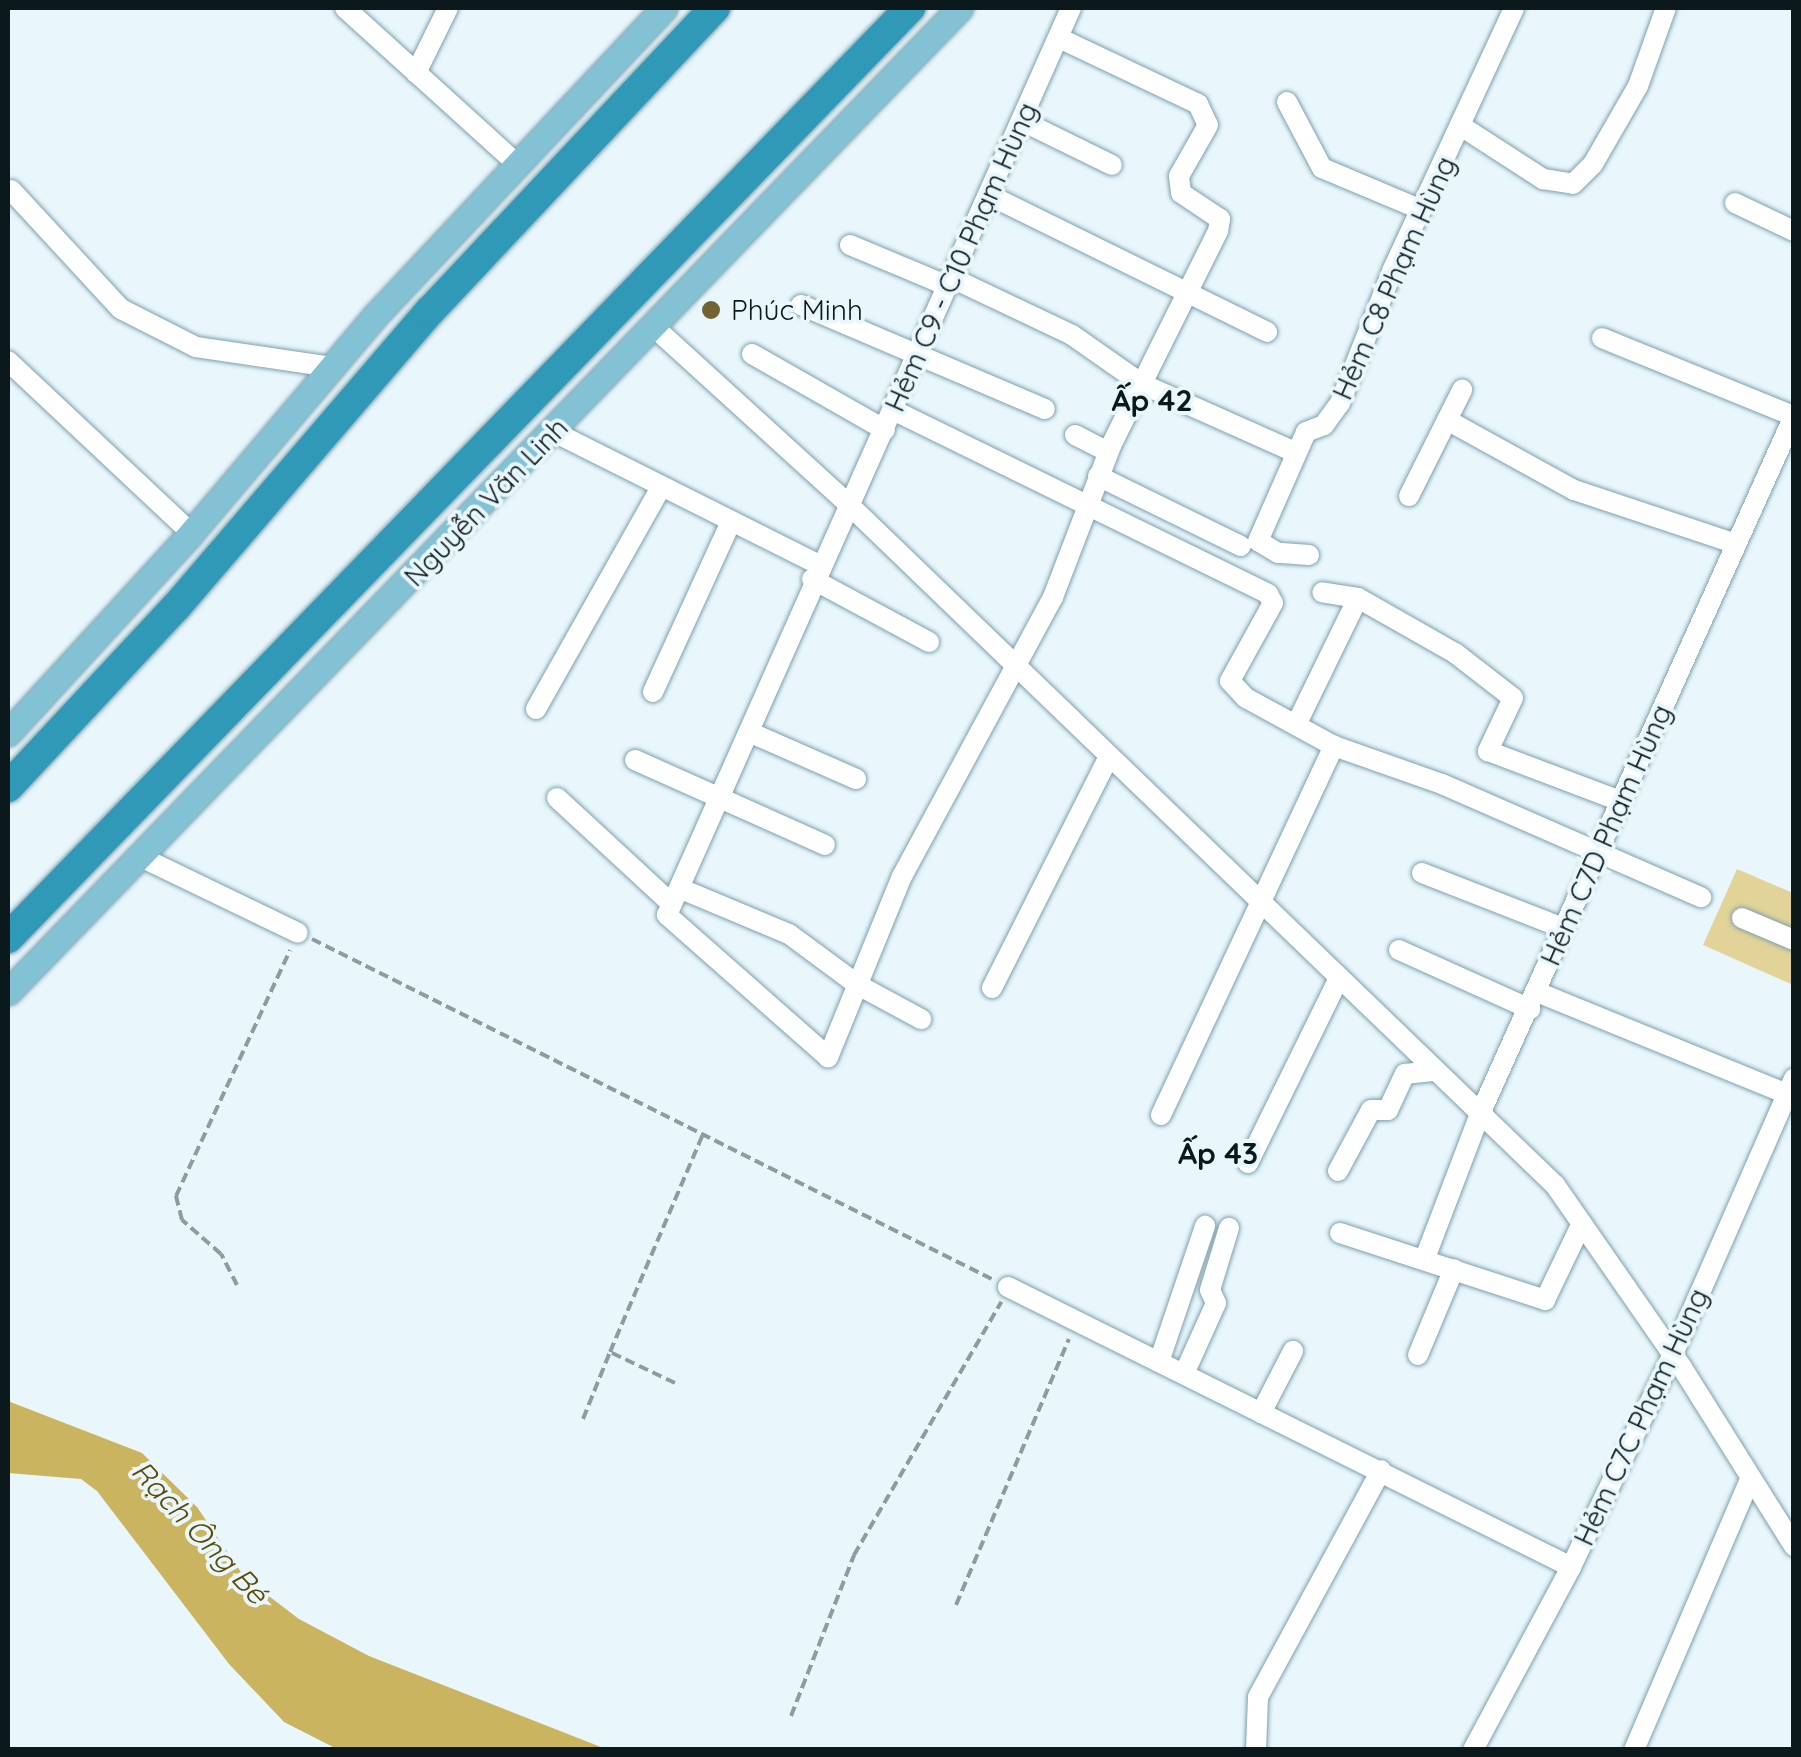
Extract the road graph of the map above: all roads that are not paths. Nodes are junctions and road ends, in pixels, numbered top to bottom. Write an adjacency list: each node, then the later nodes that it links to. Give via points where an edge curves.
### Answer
1 (344, 8): 11 (street)
2 (448, 8): 11 (street)
3 (664, 8): 15 (main road)
4 (714, 8): 67 (highway, via 431,310 176,606)
5 (910, 8): 81 (highway, Nguyễn Văn Linh)
6 (960, 8): 26 (main road, Nguyễn Văn Linh)
7 (1071, 8): 10 (street, Hẻm C9 - C10 Phạm Hùng)
8 (1514, 8): 14 (street, Hẻm C8 Phạm Hùng)
9 (1666, 8): 14 (street, via 1638,86 1593,164 1573,184 1543,178)
10 (1059, 38): 13 (street, Hẻm C9 - C10 Phạm Hùng); 24 (street, via 1198,104 1208,125 1179,176 1182,194 1220,219)
11 (416, 73): 15 (street)
12 (1287, 102): 20 (street, via 1322,168)
13 (1022, 120): 16 (street); 18 (street, Hẻm C9 - C10 Phạm Hùng)
14 (1462, 126): 20 (street, Hẻm C8 Phạm Hùng)
15 (516, 162): 32 (main road)
16 (1112, 165)
17 (11, 190): 32 (street, via 120,309 196,347)
18 (989, 195): 23 (street, Hẻm C9 - C10 Phạm Hùng); 24 (street)
19 (1735, 204): 21 (street)
20 (1422, 210): 42 (street, Hẻm C8 Phạm Hùng, via 1340,403 1324,425 1306,432)
21 (1794, 231)
22 (850, 246): 23 (street)
23 (950, 282): 30 (street, Hẻm C9 - C10 Phạm Hùng); 33 (street, via 1072,335)
24 (1187, 295): 27 (street); 33 (street)
25 (801, 306): 30 (street)
26 (656, 328): 39 (main road, Nguyễn Văn Linh); 47 (street)
27 (1266, 332)
28 (1602, 338): 36 (street)
29 (752, 354): 37 (street)
30 (916, 355): 35 (street); 37 (street, Hẻm C9 - C10 Phạm Hùng)
31 (8, 361): 49 (street)
32 (332, 367): 49 (main road)
33 (1142, 384): 41 (street); 42 (street)
34 (1462, 390): 38 (street)
35 (1045, 409)
36 (1793, 416): 50 (street, Hẻm C7D Phạm Hùng)
37 (889, 420): 46 (street); 47 (street, Hẻm C9 - C10 Phạm Hùng)
38 (1446, 420): 45 (street); 50 (street, via 1574,490)
39 (554, 432): 44 (street); 73 (main road, Nguyễn Văn Linh)
40 (1075, 436): 41 (street)
41 (1108, 452): 43 (street)
42 (1295, 452): 52 (street, Hẻm C8 Phạm Hùng, via 1258,541 1278,553)
43 (1098, 476): 46 (street); 51 (street)
44 (660, 489): 48 (street); 59 (street)
45 (1409, 496)
46 (1086, 501): 57 (street, via 1053,597); 60 (street, via 1268,594 1273,604 1230,686)
47 (850, 506): 53 (street, Hẻm C9 - C10 Phạm Hùng); 57 (street)
48 (731, 522): 53 (street); 58 (street)
49 (191, 534): 62 (main road)
50 (1736, 544): 70 (street, Hẻm C7D Phạm Hùng)
51 (1241, 546)
52 (1309, 555)
53 (815, 571): 56 (street); 61 (street, Hẻm C9 - C10 Phạm Hùng)
54 (1322, 592): 55 (street)
55 (1358, 598): 60 (street); 70 (street, via 1455,653 1512,698 1488,750)
56 (928, 642)
57 (1016, 666): 64 (street); 85 (street, via 902,876)
58 (653, 692)
59 (536, 708)
60 (1296, 725): 63 (street)
61 (749, 732): 66 (street); 69 (street, Hẻm C9 - C10 Phạm Hùng)
62 (8, 733)
63 (1334, 746): 72 (street); 77 (street)
64 (1109, 756): 77 (street); 86 (street)
65 (635, 760): 69 (street)
66 (856, 779)
67 (8, 787)
68 (557, 798): 76 (street)
69 (718, 798): 71 (street); 76 (street, Hẻm C9 - C10 Phạm Hùng)
70 (1620, 802): 72 (street, Hẻm C7D Phạm Hùng)
71 (825, 845)
72 (1598, 850): 75 (street); 79 (street, Hẻm C7D Phạm Hùng)
73 (141, 857): 80 (street); 87 (main road, Nguyễn Văn Linh)
74 (1422, 873): 79 (street)
75 (1701, 897)
76 (672, 903): 85 (street, via 789,934); 85 (street, via 828,1058)
77 (1265, 904): 84 (street); 93 (street)
78 (1742, 918): 82 (street)
79 (1564, 928): 88 (street, Hẻm C7D Phạm Hùng)
80 (298, 933)
81 (8, 938)
82 (1794, 940)
83 (1398, 950): 88 (street)
84 (1339, 978): 90 (street); 94 (street)
85 (858, 985): 89 (street)
86 (992, 988)
87 (8, 992)
88 (1534, 1001): 91 (street); 92 (street, Hẻm C7D Phạm Hùng)
89 (921, 1019)
90 (1435, 1071): 92 (street); 95 (street, via 1405,1074 1388,1110 1371,1110)
91 (1790, 1086): 104 (street, Hẻm C7C Phạm Hùng)
92 (1480, 1114): 96 (street, via 1555,1185); 100 (street, Hẻm C7D Phạm Hùng)
93 (1161, 1115)
94 (1248, 1164)
95 (1338, 1171)
96 (1582, 1223): 101 (street, via 1545,1300); 104 (street)
97 (1206, 1226): 106 (street)
98 (1230, 1228): 107 (street, via 1210,1290 1216,1304)
99 (1340, 1233): 100 (street)
100 (1425, 1258): 101 (street)
101 (1454, 1270): 105 (street)
102 (1008, 1287): 106 (street)
103 (1293, 1350): 108 (street)
104 (1672, 1354): 110 (street); 112 (street, Hẻm C7C Phạm Hùng)
105 (1418, 1355)
106 (1159, 1362): 107 (street)
107 (1184, 1374): 108 (street)
108 (1260, 1413): 109 (street)
109 (1382, 1470): 112 (street); 113 (street, via 1258,1696)
110 (1750, 1480): 111 (street); 115 (street)
111 (1794, 1546)
112 (1571, 1567): 114 (street, Hẻm C7C Phạm Hùng)
113 (1256, 1750)
114 (1473, 1750)
115 (1634, 1750)

